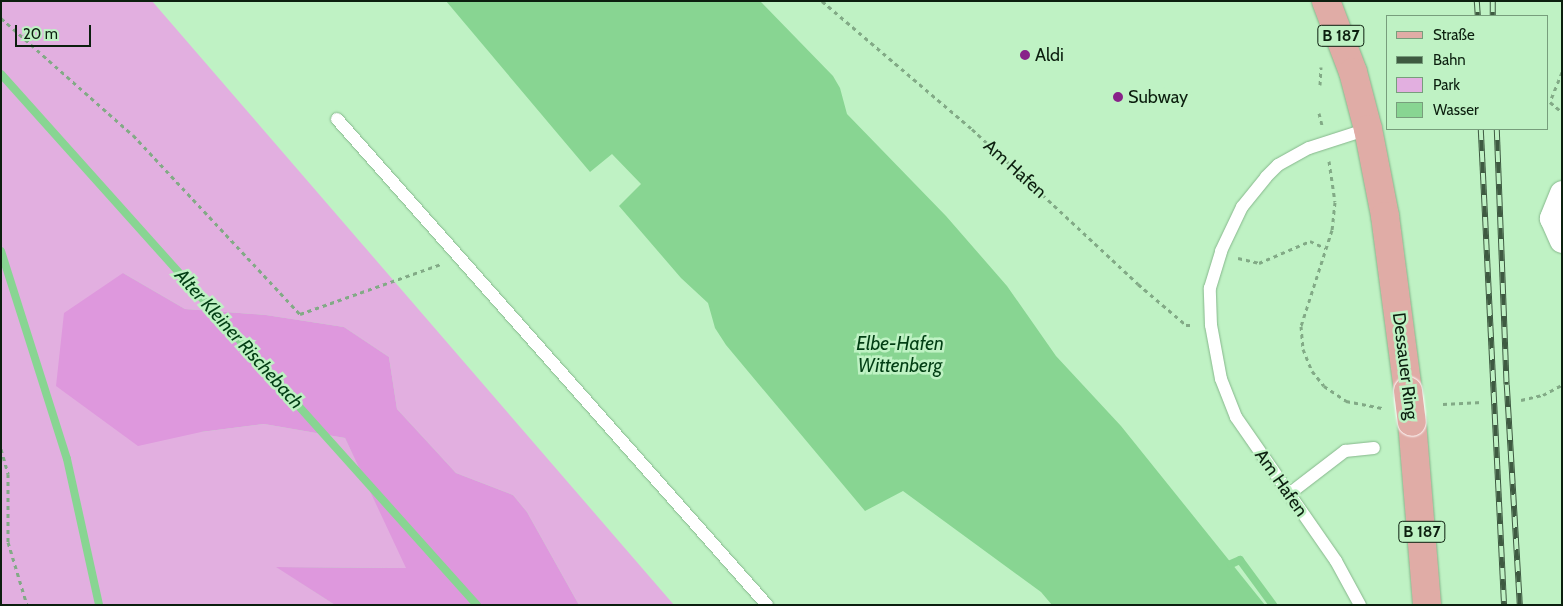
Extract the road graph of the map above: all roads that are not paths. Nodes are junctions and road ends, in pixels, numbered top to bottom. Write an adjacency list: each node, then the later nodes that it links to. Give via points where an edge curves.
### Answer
1 (1326, 1): 3 (main road, B 187, via 1353,72)
2 (337, 119): 8 (lane)
3 (1368, 129): 7 (lane, Am Hafen, via 1326,140 1278,165 1242,207 1220,251 1210,288 1211,325 1221,379 1236,418); 10 (main road, Dessauer Ring / B 187, bridge, via 1385,216 1412,422)
4 (1562, 193): 5 (street, via 1552,218)
5 (1562, 240)
6 (1374, 448): 7 (lane, via 1345,452)
7 (1289, 494): 9 (lane, Am Hafen, via 1336,561)
8 (768, 605)
9 (1360, 605)
10 (1427, 605)

